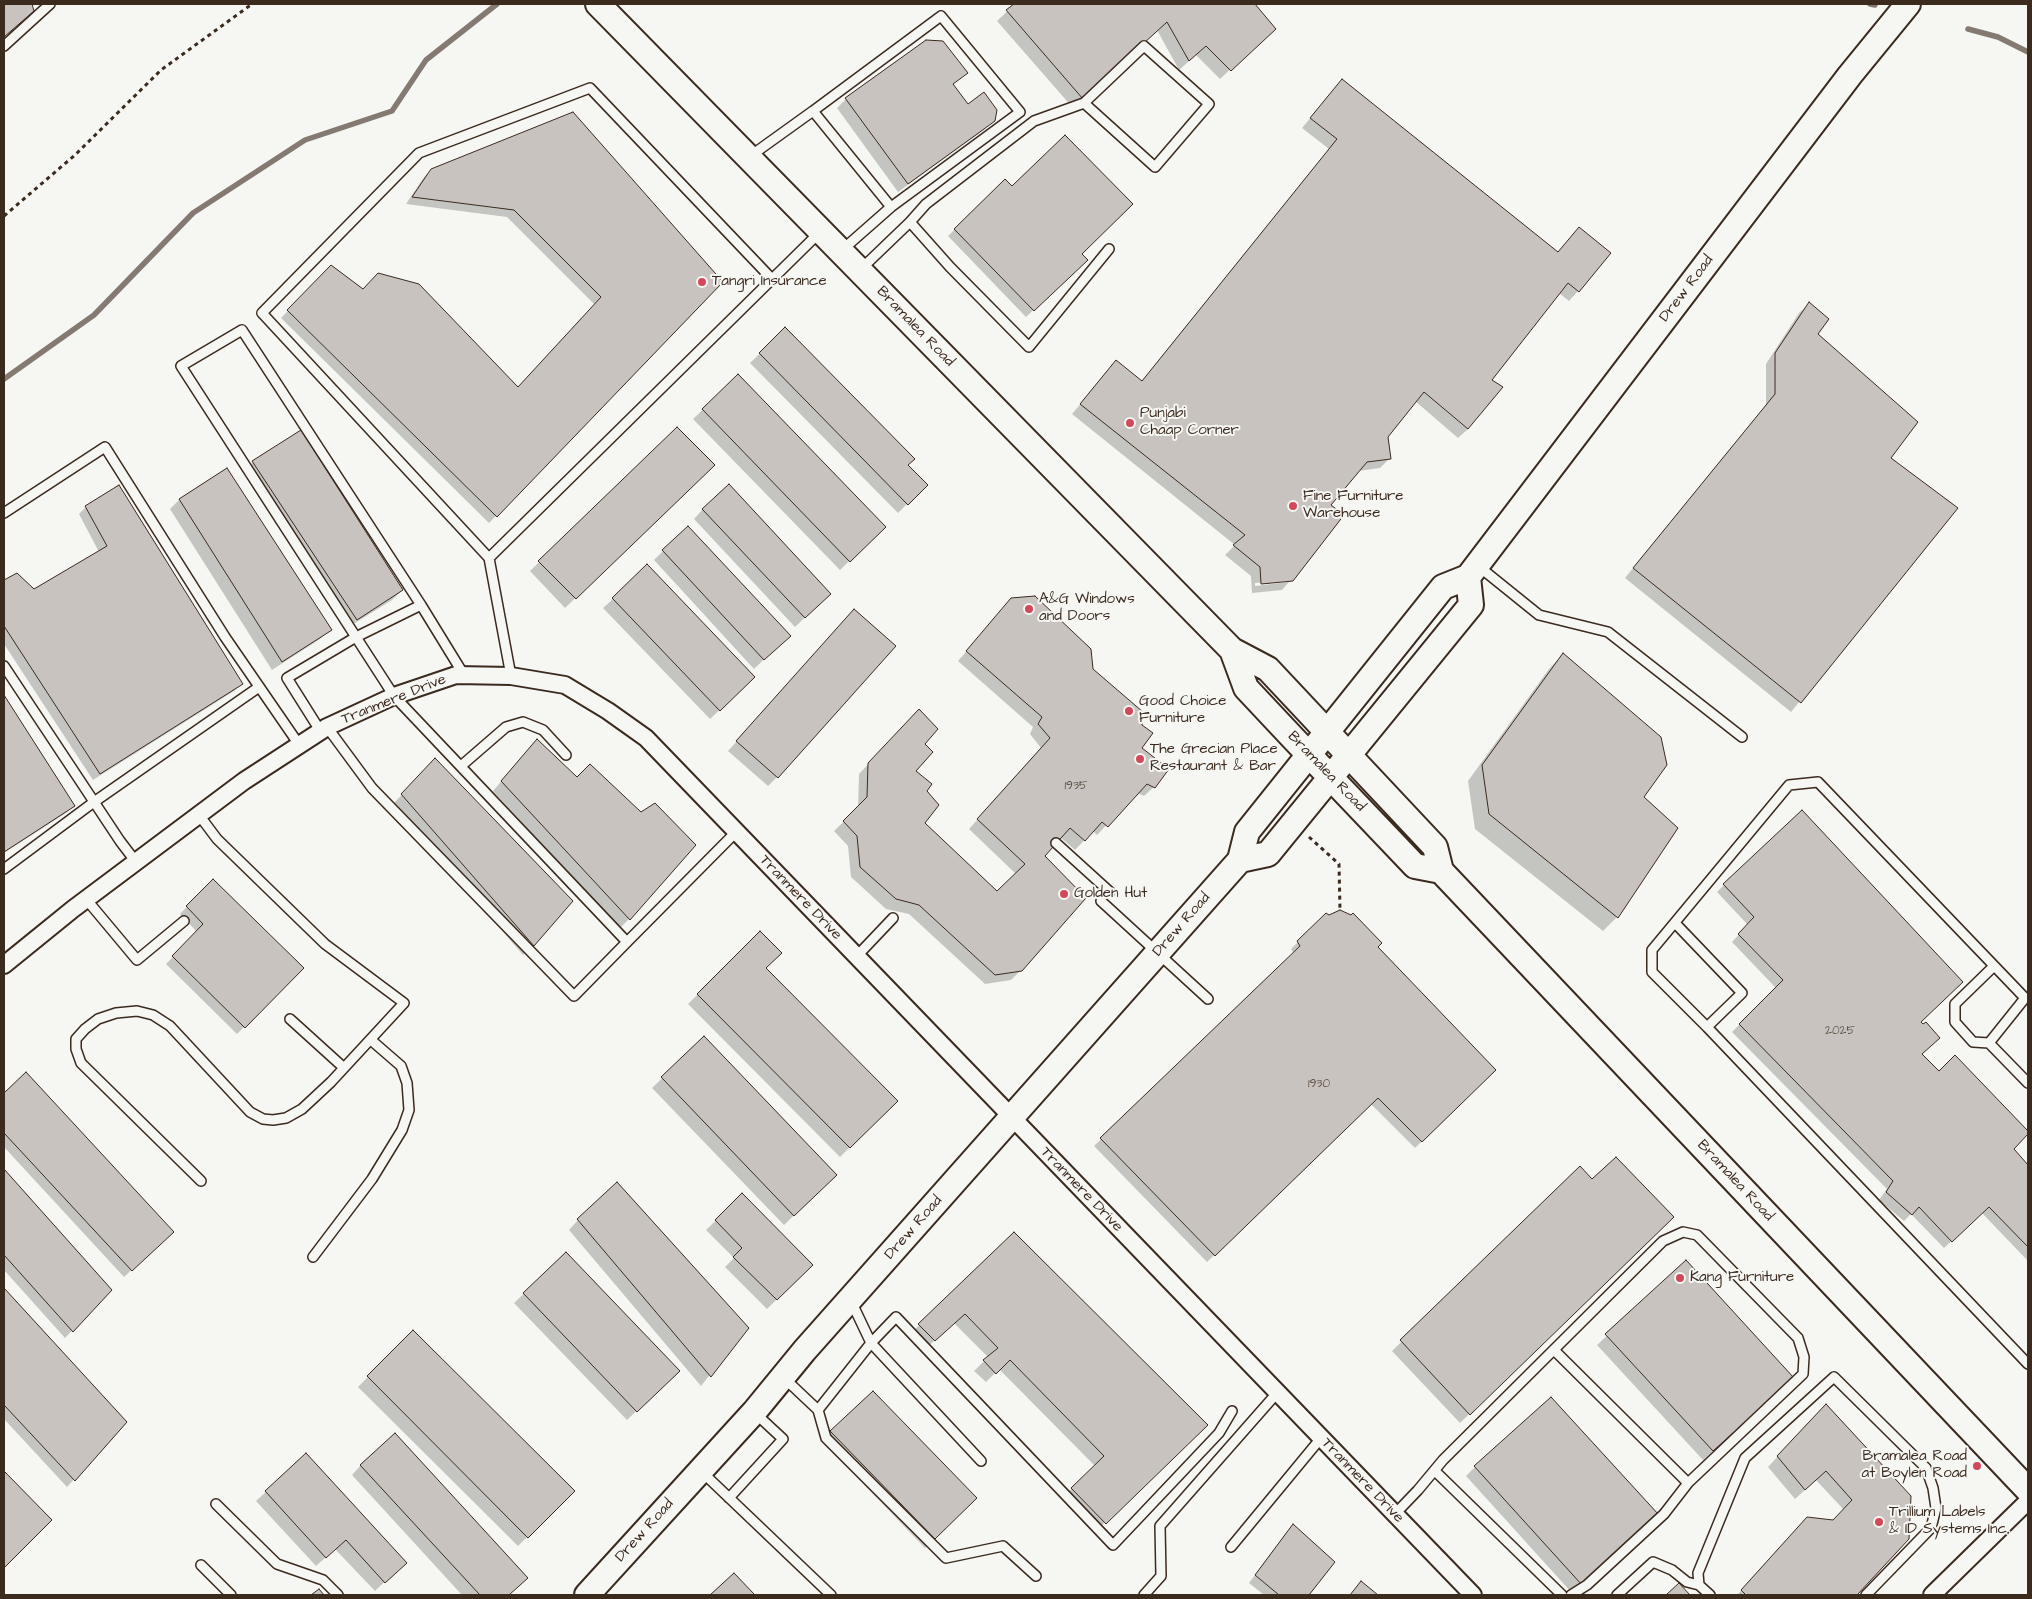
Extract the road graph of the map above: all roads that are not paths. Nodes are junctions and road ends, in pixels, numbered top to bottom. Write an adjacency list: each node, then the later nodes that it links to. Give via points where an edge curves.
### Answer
1 (50, 4): 4 (lane)
2 (598, 4): 7 (street, Bramalea Road)
3 (1908, 4): 17 (street, Drew Road, via 1850,75)
4 (4, 46)
5 (1084, 103): 5 (lane, via 1144,46 1209,104 1155,167); 9 (lane, via 1034,121 926,204)
6 (813, 111): 7 (lane); 8 (lane); 8 (lane, via 941,16 1020,112)
7 (749, 157): 10 (street, Bramalea Road)
8 (891, 207): 12 (lane)
9 (910, 222): 11 (lane, via 1029,347); 13 (lane)
10 (821, 231): 12 (street, Bramalea Road); 14 (lane)
11 (1109, 249)
12 (841, 251): 13 (street, Bramalea Road)
13 (860, 270): 20 (street, Bramalea Road)
14 (772, 279): 16 (lane); 16 (lane, via 590,88 419,153 262,313)
15 (4, 513): 24 (lane, via 105,447)
16 (489, 558): 23 (lane)
17 (1473, 571): 27 (street, Drew Road, via 1442,587); 28 (lane, via 1539,615 1608,632); 30 (street, via 1471,605)
18 (421, 605): 19 (lane); 19 (lane, via 242,330 180,366); 22 (lane)
19 (356, 637): 25 (lane); 26 (lane, via 287,678)
20 (1232, 650): 27 (street, Bramalea Road, via 1268,669); 32 (street, Bramalea Road, via 1246,688)
21 (4, 666): 35 (lane)
22 (464, 675): 23 (street, Tranmere Drive); 25 (street, Tranmere Drive)
23 (511, 676): 37 (street, Tranmere Drive, via 565,685 608,710 646,738)
24 (259, 686): 29 (lane); 35 (lane)
25 (394, 696): 26 (street, Tranmere Drive); 33 (lane)
26 (324, 730): 29 (street, Tranmere Drive); 49 (lane, via 372,788 574,996)
27 (1328, 732): 30 (street, Bramalea Road); 32 (street, Drew Road)
28 (1742, 737)
29 (300, 746): 36 (street, Tranmere Drive, via 244,781)
30 (1350, 754): 34 (street); 42 (street, Bramalea Road, via 1435,847)
31 (566, 755): 33 (lane, via 543,730 523,722 506,727)
32 (1310, 755): 34 (street, Bramalea Road); 39 (street, Drew Road, via 1247,832)
33 (461, 766): 49 (lane)
34 (1331, 778): 39 (street, via 1268,854); 42 (street, Bramalea Road, via 1415,866)
35 (94, 802): 40 (lane); 41 (lane)
36 (199, 815): 40 (street, Tranmere Drive); 58 (lane, via 217,839 325,944 404,1003)
37 (736, 832): 49 (lane); 51 (street, Tranmere Drive)
38 (1056, 843): 43 (lane)
39 (1240, 860): 50 (street, Drew Road)
40 (136, 862): 44 (street, Tranmere Drive)
41 (4, 869)
42 (1441, 871): 79 (street, Bramalea Road)
43 (1110, 892)
44 (86, 900): 47 (lane, via 137,960); 52 (street, Tranmere Drive)
45 (1101, 901): 50 (lane)
46 (893, 918): 51 (lane)
47 (184, 921)
48 (1675, 923): 53 (lane, via 1789,785 1818,782); 57 (lane, via 1652,950 1652,972); 57 (lane, via 1742,994)
49 (627, 942)
50 (1158, 952): 54 (lane); 62 (street, Drew Road)
51 (856, 957): 62 (street, Tranmere Drive)
52 (4, 965)
53 (1994, 966): 55 (lane); 59 (lane, via 1955,1004 1955,1022 1973,1042)
54 (1208, 999)
55 (2027, 1000): 59 (lane)
56 (290, 1019): 60 (lane)
57 (1707, 1027): 68 (lane)
58 (371, 1040): 60 (lane); 64 (lane, via 401,1066 407,1083 409,1110 402,1130 372,1179)
59 (1989, 1043): 61 (lane)
60 (343, 1067): 63 (lane, via 302,1109 286,1118 263,1119 250,1112 170,1026 153,1015 137,1011 116,1013 98,1019 85,1029 76,1039 81,1063)
61 (2028, 1083)
62 (1011, 1118): 65 (street, Drew Road); 70 (street, Tranmere Drive)
63 (202, 1181)
64 (314, 1257)
65 (850, 1301): 66 (lane); 69 (street, Drew Road)
66 (871, 1343): 71 (lane); 72 (lane, via 896,1317 1114,1545 1219,1433); 75 (lane)
67 (1554, 1350): 77 (lane); 78 (lane); 78 (lane, via 1663,1241 1683,1232 1697,1235 1798,1338 1804,1356 1803,1374)
68 (2028, 1364)
69 (783, 1377): 71 (lane); 73 (street, Drew Road)
70 (1277, 1393): 74 (street, Tranmere Drive); 92 (lane, via 1160,1526 1162,1576)
71 (818, 1410): 86 (lane, via 826,1438 946,1558 1003,1546)
72 (1232, 1411)
73 (754, 1412): 76 (street, Drew Road); 80 (lane, via 783,1439)
74 (1321, 1438): 83 (street, Tranmere Drive); 84 (lane)
75 (980, 1462)
76 (701, 1471): 80 (lane); 90 (street, Drew Road)
77 (1435, 1471): 83 (lane); 94 (lane)
78 (1688, 1483): 95 (lane, via 1664,1514 1587,1585)
79 (2028, 1490)
80 (728, 1498): 91 (lane)
81 (2028, 1501): 99 (street)
82 (216, 1504): 89 (lane, via 277,1564 323,1580)
83 (1394, 1514): 93 (street, Tranmere Drive)
84 (1231, 1547)
85 (202, 1565): 88 (lane)
86 (1036, 1576)
87 (1699, 1585): 96 (lane, via 1687,1582 1672,1570 1653,1562); 97 (lane); 98 (lane, via 1698,1573 1745,1458 1834,1377 1926,1468 1936,1508 1931,1528)
88 (231, 1595)
89 (338, 1595)
90 (587, 1595)
91 (831, 1595)
92 (1144, 1595)
93 (1473, 1595)
94 (1562, 1595)
95 (1571, 1595)
96 (1616, 1595)
97 (1710, 1595)
98 (1866, 1595)
99 (1932, 1595)

